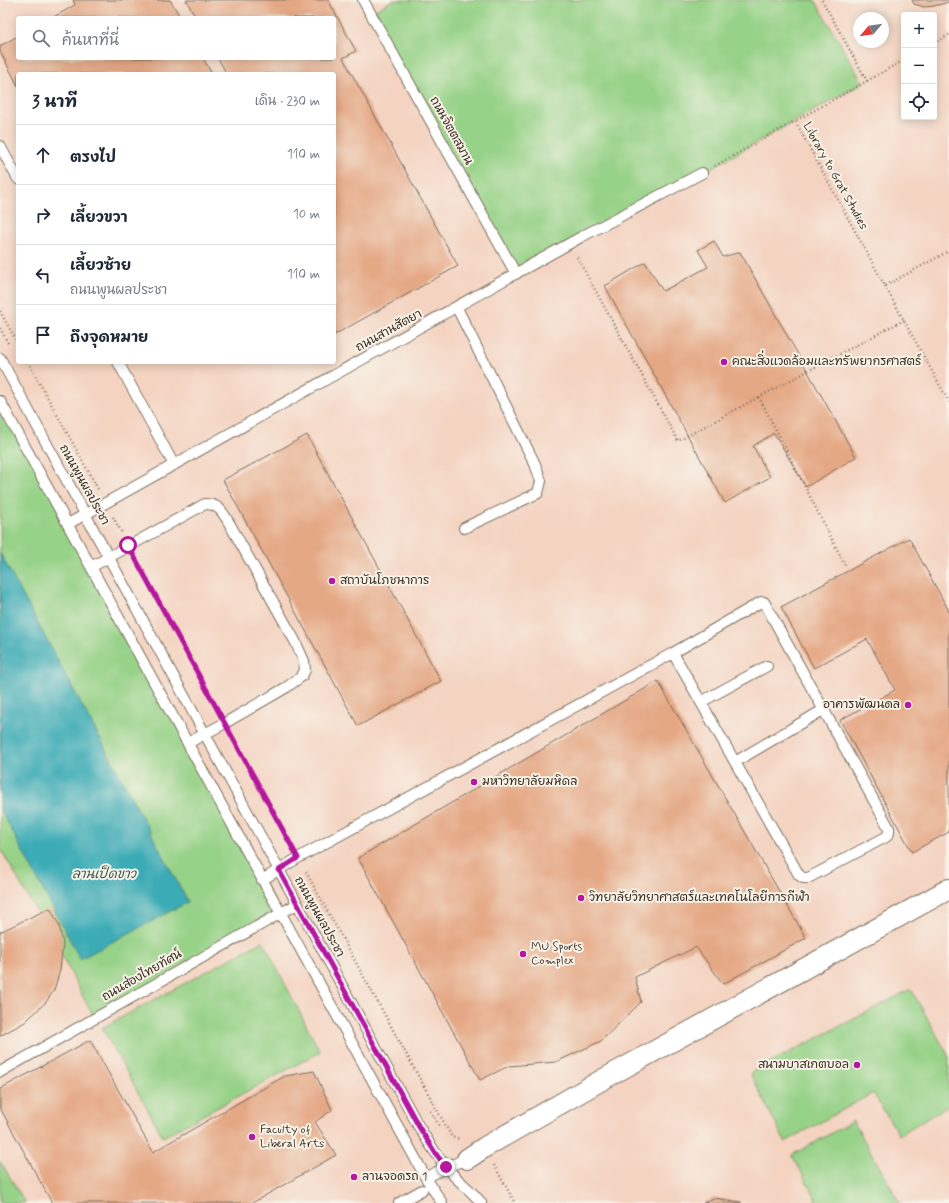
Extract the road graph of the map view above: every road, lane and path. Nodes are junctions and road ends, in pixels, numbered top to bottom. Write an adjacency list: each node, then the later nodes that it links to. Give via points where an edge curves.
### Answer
1 (363, 0): 13 (lane, ถนนจิตตสมาน)
2 (822, 0): 6 (path)
3 (949, 35): 4 (path)
4 (937, 41)
5 (901, 62): 6 (path, Library to Grat Studies)
6 (866, 81): 7 (path, Library to Grat Studies)
7 (795, 121): 9 (path); 14 (path, Library to Grat Studies)
8 (0, 146): 10 (lane)
9 (702, 173): 11 (lane, ถนนสานสัตยา)
10 (16, 175)
11 (570, 244): 13 (lane, ถนนสานสัตยา); 22 (path, via 678,440)
12 (949, 250): 14 (path)
13 (516, 274): 15 (lane, ถนนสานสัตยา)
14 (885, 286): 17 (path, Library to Grat Studies)
15 (456, 308): 25 (lane, ถนนสานสัตยา); 29 (lane, via 535,464 541,481 538,493)
16 (0, 311): 18 (path)
17 (904, 320): 22 (path); 24 (path, Library to Grat Studies)
18 (16, 340)
19 (0, 358): 27 (lane, ถนนพูนผลประชา)
20 (29, 364): 26 (path)
21 (119, 364): 25 (lane)
22 (760, 397): 32 (path)
23 (0, 401): 28 (lane)
24 (949, 402)
25 (174, 465): 26 (lane, ถนนสานสัตยา)
26 (106, 503): 27 (lane, ถนนสานสัตยา); 30 (path)
27 (85, 514): 28 (lane, ถนนสานสัตยา); 31 (lane, ถนนพูนผลประชา)
28 (68, 524): 33 (lane)
29 (464, 528)
30 (128, 545): 31 (lane); 38 (path); 38 (lane, via 205,504 216,506 228,521 295,640 304,661 305,670 302,676)
31 (108, 557): 33 (lane); 39 (lane, ถนนพูนผลประชา)
32 (846, 565)
33 (91, 567): 40 (lane)
34 (673, 653): 36 (lane); 37 (lane, via 762,602); 42 (lane)
35 (767, 666): 36 (lane)
36 (701, 702): 41 (lane)
37 (823, 710): 41 (lane); 41 (lane, via 889,828 886,837 808,878 803,878)
38 (225, 723): 39 (lane); 42 (path)
39 (205, 734): 40 (lane); 43 (lane, ถนนพูนผลประชา)
40 (188, 743): 44 (lane)
41 (735, 762)
42 (298, 858): 43 (lane); 52 (path, via 452,1137)
43 (279, 870): 44 (lane); 46 (lane, ถนนพูนผลประชา)
44 (262, 880): 47 (lane)
45 (949, 889): 51 (street)
46 (297, 904): 47 (lane, ถนนส่องไทยทัศน์); 53 (lane, ถนนพูนผลประชา, via 419,1127)
47 (281, 913): 48 (lane, ถนนส่องไทยทัศน์); 54 (lane)
48 (0, 1072)
49 (428, 1108): 50 (path)
50 (443, 1134)
51 (485, 1147): 52 (street); 59 (path)
52 (466, 1150): 53 (lane)
53 (446, 1167): 54 (lane); 58 (lane, ถนนพูนผลประชา)
54 (426, 1178): 57 (lane)
55 (422, 1190): 56 (lane)
56 (399, 1203)
57 (442, 1203)
58 (481, 1203)
59 (515, 1203)

